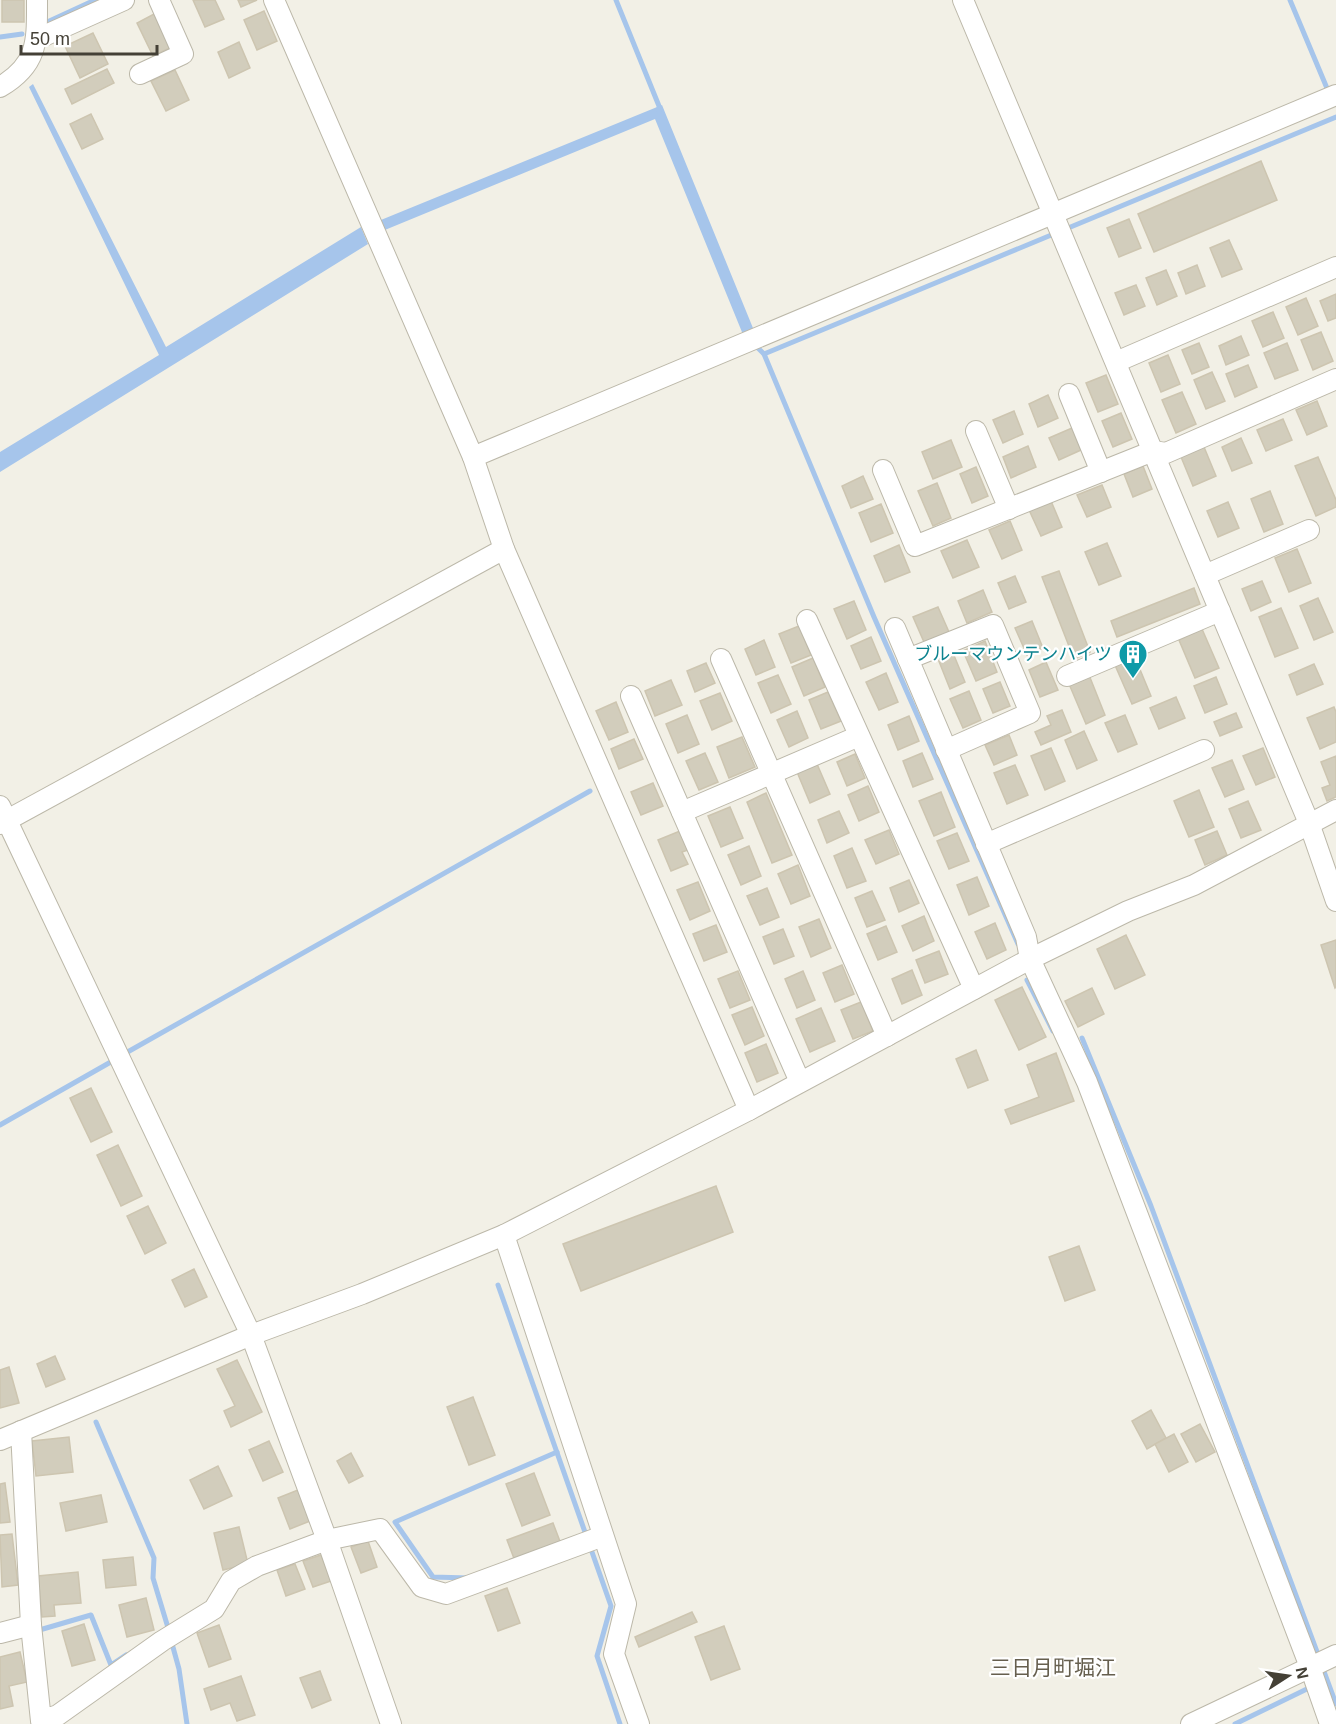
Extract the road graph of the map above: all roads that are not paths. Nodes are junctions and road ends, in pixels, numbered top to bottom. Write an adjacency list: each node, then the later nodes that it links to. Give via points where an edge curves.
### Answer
1 (37, 0): 6 (street)
2 (124, 0): 6 (street)
3 (159, 0): 7 (street, via 183,54)
4 (274, 0): 17 (street)
5 (963, 0): 10 (street)
6 (37, 39): 8 (street, via 27,65)
7 (140, 74)
8 (0, 87)
9 (1331, 97): 10 (street)
10 (1054, 215): 12 (street); 17 (street)
11 (1336, 267): 12 (street)
12 (1116, 362): 16 (street)
13 (1336, 379): 16 (street, via 1166,453)
14 (1069, 394): 19 (street)
15 (976, 431): 20 (street)
16 (1153, 451): 19 (street); 23 (street)
17 (473, 457): 22 (street)
18 (883, 470): 20 (street, via 915,546)
19 (1101, 472): 20 (street)
20 (1009, 509)
21 (1309, 530): 23 (street)
22 (504, 549): 37 (street); 45 (street)
23 (1205, 575): 24 (street)
24 (1220, 610): 29 (street); 38 (street)
25 (807, 620): 31 (street)
26 (895, 628): 28 (street)
27 (721, 659): 34 (street)
28 (908, 659): 32 (street); 32 (street, via 993,625 1030,713)
29 (1068, 676)
30 (631, 696): 36 (street)
31 (859, 736): 34 (street); 42 (street)
32 (946, 750): 39 (street)
33 (1204, 750): 39 (street)
34 (771, 773): 36 (street); 43 (street)
35 (1336, 810): 38 (street)
36 (682, 812): 44 (street)
37 (2, 817): 47 (street)
38 (1309, 823): 40 (street); 41 (street, via 1194,885 1128,911)
39 (986, 844): 41 (street, via 1026,937)
40 (1336, 900)
41 (1030, 959): 42 (street); 55 (street, via 1087,1082)
42 (974, 989): 43 (street)
43 (886, 1036): 44 (street)
44 (800, 1082): 45 (street)
45 (749, 1110): 46 (street)
46 (504, 1235): 47 (street); 50 (street)
47 (251, 1335): 48 (street); 51 (street)
48 (21, 1431): 49 (street); 52 (street)
49 (0, 1440)
50 (603, 1536): 51 (street, via 446,1593 422,1587 380,1529); 57 (street, via 626,1604 614,1654)
51 (327, 1540): 52 (street, via 256,1566 231,1581 214,1609 58,1716 41,1721); 56 (street)
52 (32, 1631): 53 (street)
53 (0, 1633)
54 (1334, 1656): 55 (street)
55 (1310, 1667): 58 (street); 59 (street)
56 (391, 1724)
57 (639, 1724)
58 (1191, 1724)
59 (1330, 1724)

